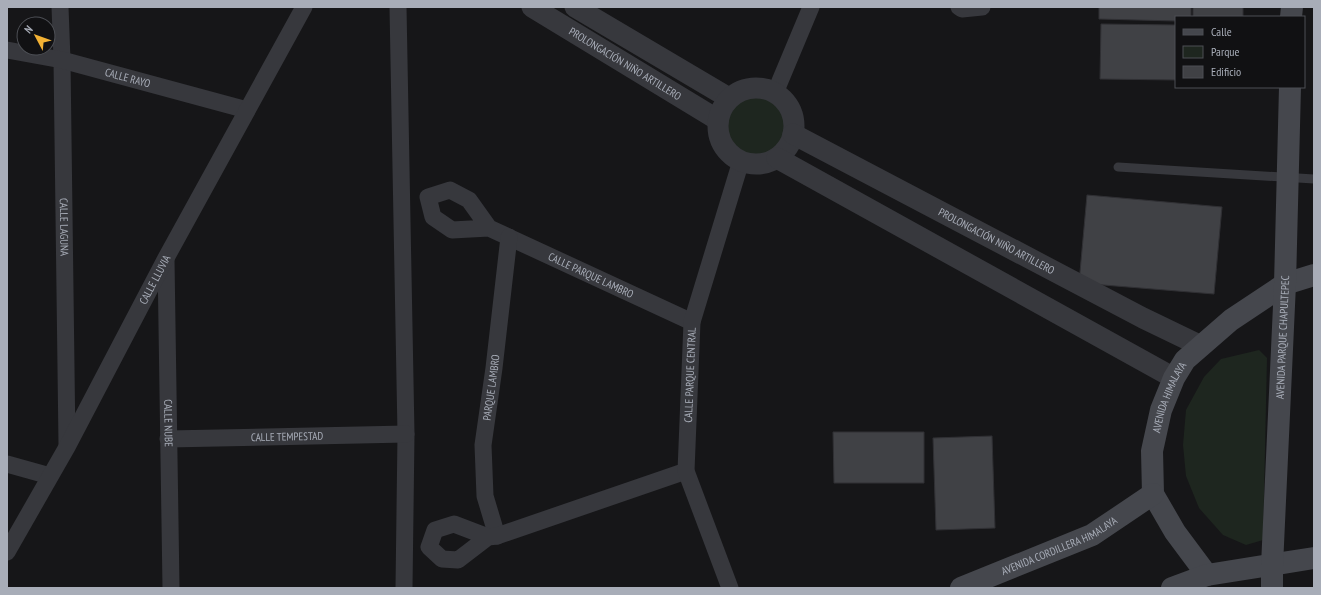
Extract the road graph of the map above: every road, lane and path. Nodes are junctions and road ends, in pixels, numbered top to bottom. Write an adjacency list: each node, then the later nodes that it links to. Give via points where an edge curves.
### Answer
1 (60, 7): 10 (street, CALLE LAGUNA)
2 (304, 7): 14 (street, CALLE LLUVIA)
3 (398, 7): 30 (street)
4 (532, 7): 15 (street, PROLONGACIÓN NIÑO ARTILLERO)
5 (575, 7): 13 (street)
6 (811, 7): 12 (street)
7 (959, 7): 8 (street)
8 (982, 7)
9 (7, 50): 10 (street, CALLE RAYO)
10 (62, 60): 14 (street, CALLE RAYO); 32 (street, CALLE LAGUNA)
11 (1290, 88): 20 (main road, AVENIDA PARQUE CHAPULTEPEC)
12 (775, 93): 13 (street, via 764,88 751,88 739,91); 16 (street, via 791,110)
13 (729, 98): 15 (street)
14 (247, 110): 24 (street, CALLE LLUVIA)
15 (718, 120): 18 (street, via 718,133 722,145)
16 (793, 134): 17 (street, via 790,143); 28 (street, PROLONGACIÓN NIÑO ARTILLERO)
17 (777, 158): 18 (street, via 766,163 753,164); 29 (street)
18 (741, 161): 27 (street, CALLE PARQUE CENTRAL)
19 (1118, 167): 20 (lane)
20 (1288, 178): 21 (lane); 26 (main road, AVENIDA PARQUE CHAPULTEPEC)
21 (1314, 179)
22 (489, 228): 23 (street, CALLE PARQUE LAMBRO)
23 (509, 237): 27 (street, CALLE PARQUE LAMBRO); 34 (street, PARQUE LAMBRO, via 483,445 485,496 492,536)
24 (166, 258): 31 (street, CALLE NUBE); 32 (street, CALLE LLUVIA)
25 (1314, 275): 26 (main road, AVENIDA HIMALAYA)
26 (1285, 284): 28 (main road, AVENIDA HIMALAYA, via 1231,320); 39 (main road, AVENIDA PARQUE CHAPULTEPEC)
27 (692, 322): 34 (street, CALLE PARQUE CENTRAL)
28 (1201, 346): 29 (main road, AVENIDA HIMALAYA, via 1185,360)
29 (1174, 378): 36 (main road, AVENIDA HIMALAYA, via 1161,410 1152,451)
30 (406, 434): 31 (street, CALLE TEMPESTAD); 42 (street)
31 (168, 439): 41 (street, CALLE NUBE)
32 (67, 447): 35 (street, CALLE LLUVIA)
33 (7, 464): 35 (street)
34 (686, 471): 43 (street, CALLE PARQUE CENTRAL)
35 (50, 476): 37 (street, CALLE LLUVIA)
36 (1153, 494): 40 (main road, AVENIDA HIMALAYA, via 1175,532); 44 (main road, AVENIDA CORDILLERA HIMALAYA, via 1092,535)
37 (7, 552)
38 (1314, 558): 39 (main road)
39 (1272, 566): 40 (main road); 46 (main road, AVENIDA PARQUE CHAPULTEPEC)
40 (1207, 575): 45 (main road)
41 (171, 588)
42 (404, 588)
43 (730, 588)
44 (961, 588)
45 (1172, 588)
46 (1272, 588)

